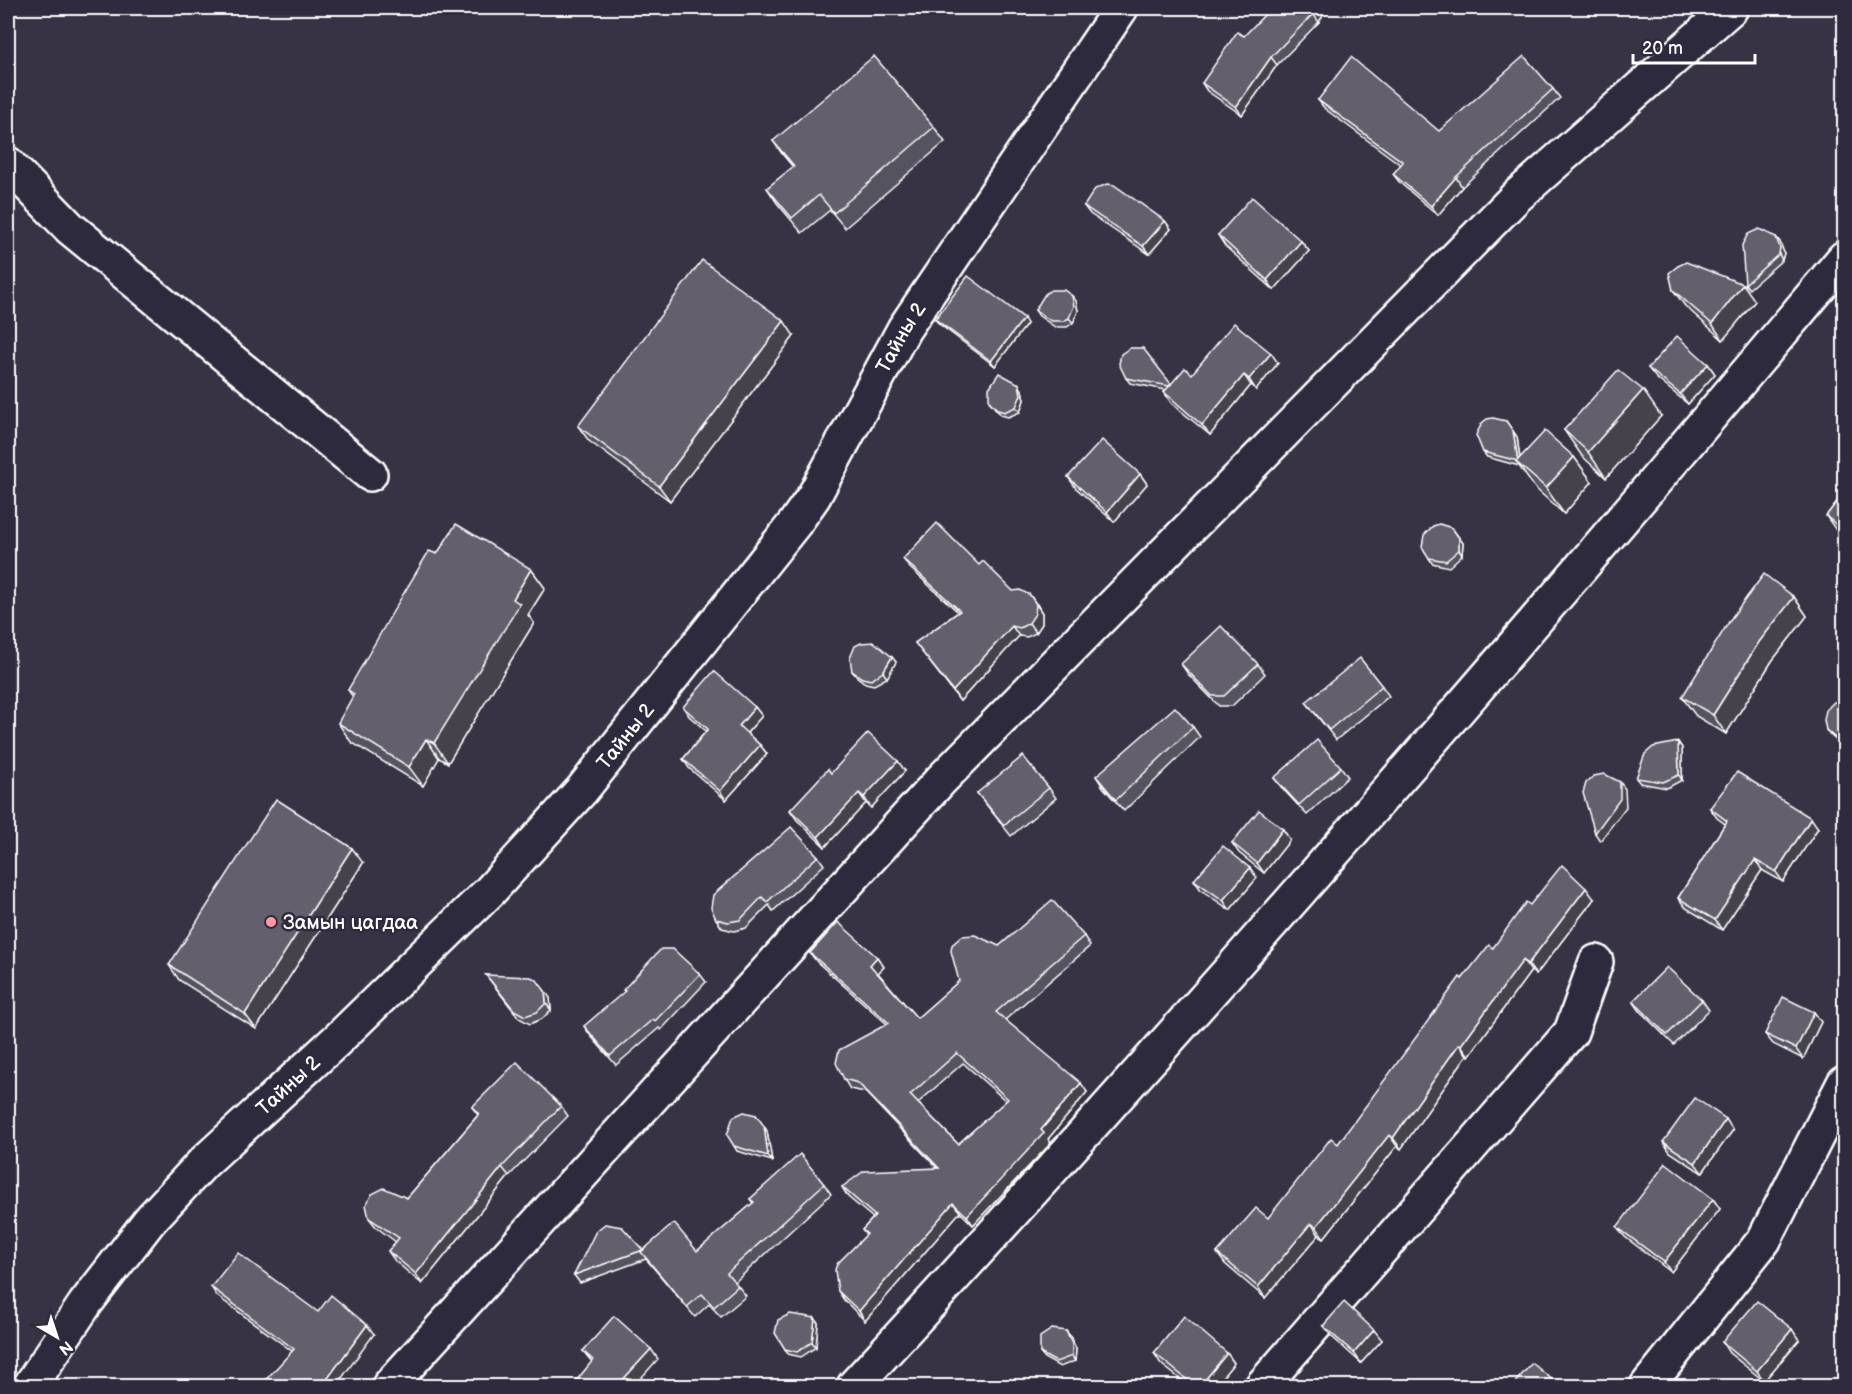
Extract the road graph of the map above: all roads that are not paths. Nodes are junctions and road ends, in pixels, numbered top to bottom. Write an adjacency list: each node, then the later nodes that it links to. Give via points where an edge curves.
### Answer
1 (1121, 8): 8 (street, Тайны 2, via 904,329 814,496 788,533 582,790 490,891 203,1163 150,1221 85,1305)
2 (1731, 8): 9 (street, via 1517,196 941,780)
3 (8, 164): 5 (street, via 70,228)
4 (1845, 258): 10 (street, via 1084,1137)
5 (370, 474)
6 (1596, 962): 11 (street, via 1571,1032)
7 (1845, 1083): 12 (street, via 1764,1240)
8 (30, 1386)
9 (389, 1386)
10 (854, 1386)
11 (1262, 1386)
12 (1647, 1386)

